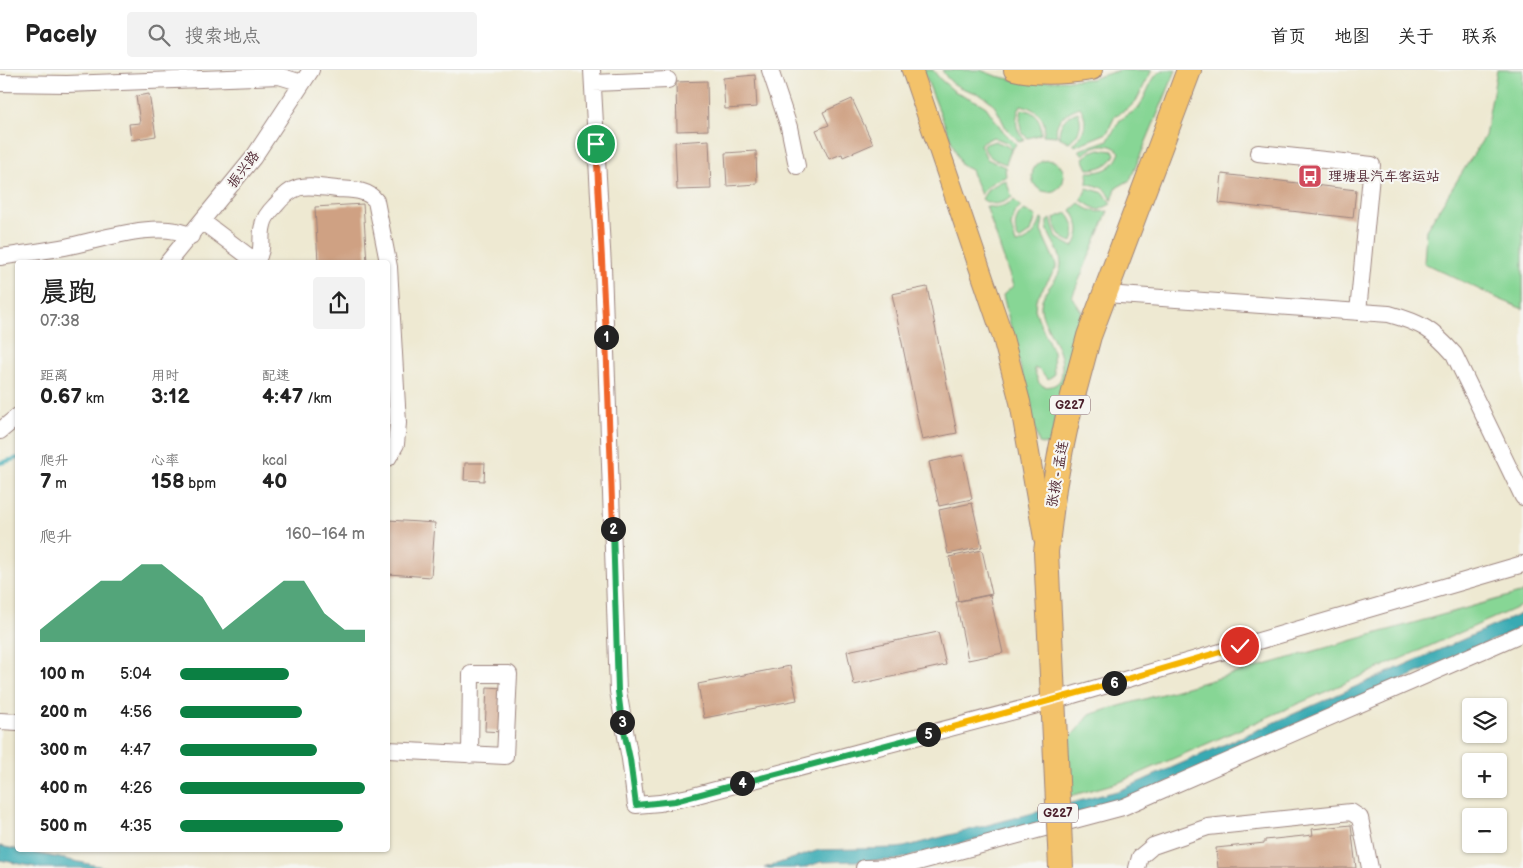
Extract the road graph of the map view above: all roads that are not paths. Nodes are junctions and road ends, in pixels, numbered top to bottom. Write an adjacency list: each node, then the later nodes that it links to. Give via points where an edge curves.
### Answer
1 (770, 70): 11 (street, via 789,127)
2 (912, 70): 26 (main road, via 1002,334 1026,435)
3 (1014, 70): 4 (main road, via 1026,73)
4 (1092, 70)
5 (1189, 70): 20 (highway, 张掖 - 孟连 / G227)
6 (593, 76): 8 (street); 29 (street, via 618,691 636,805 693,796)
7 (307, 77): 9 (street); 12 (street, 振兴路, via 253,158)
8 (668, 80)
9 (0, 83)
10 (1258, 153): 21 (street, via 1372,165)
11 (796, 166)
12 (203, 222): 13 (street, 振兴路); 16 (street)
13 (191, 236): 14 (street, via 176,230 127,233); 15 (street, 振兴路)
14 (0, 257)
15 (170, 260)
16 (253, 260)
17 (257, 260): 18 (street, via 262,250 264,220 282,196 296,187 305,186 371,194 376,200)
18 (388, 260)
19 (390, 284): 24 (street, via 398,423 396,444)
20 (1106, 294): 21 (street); 26 (highway, 张掖 - 孟连 / G227, via 1089,336 1070,407 1054,488)
21 (1358, 312): 25 (street, via 1389,314 1413,321 1442,340 1454,354)
22 (15, 418): 23 (street)
23 (0, 431)
24 (390, 454)
25 (1523, 497)
26 (1046, 552): 29 (highway, 张掖 - 孟连 / G227)
27 (1523, 564): 29 (street)
28 (1523, 633): 34 (street, via 1123,807 899,867)
29 (1052, 701): 35 (highway, 张掖 - 孟连 / G227, bridge)
30 (0, 721): 31 (street)
31 (15, 722)
32 (390, 750): 33 (street)
33 (470, 754): 33 (street, via 505,756 509,674 471,674)
34 (864, 868)
35 (1061, 868)
36 (1137, 868): 37 (street, via 1140,857 1154,846 1208,827 1351,812 1360,818)
37 (1370, 868)

